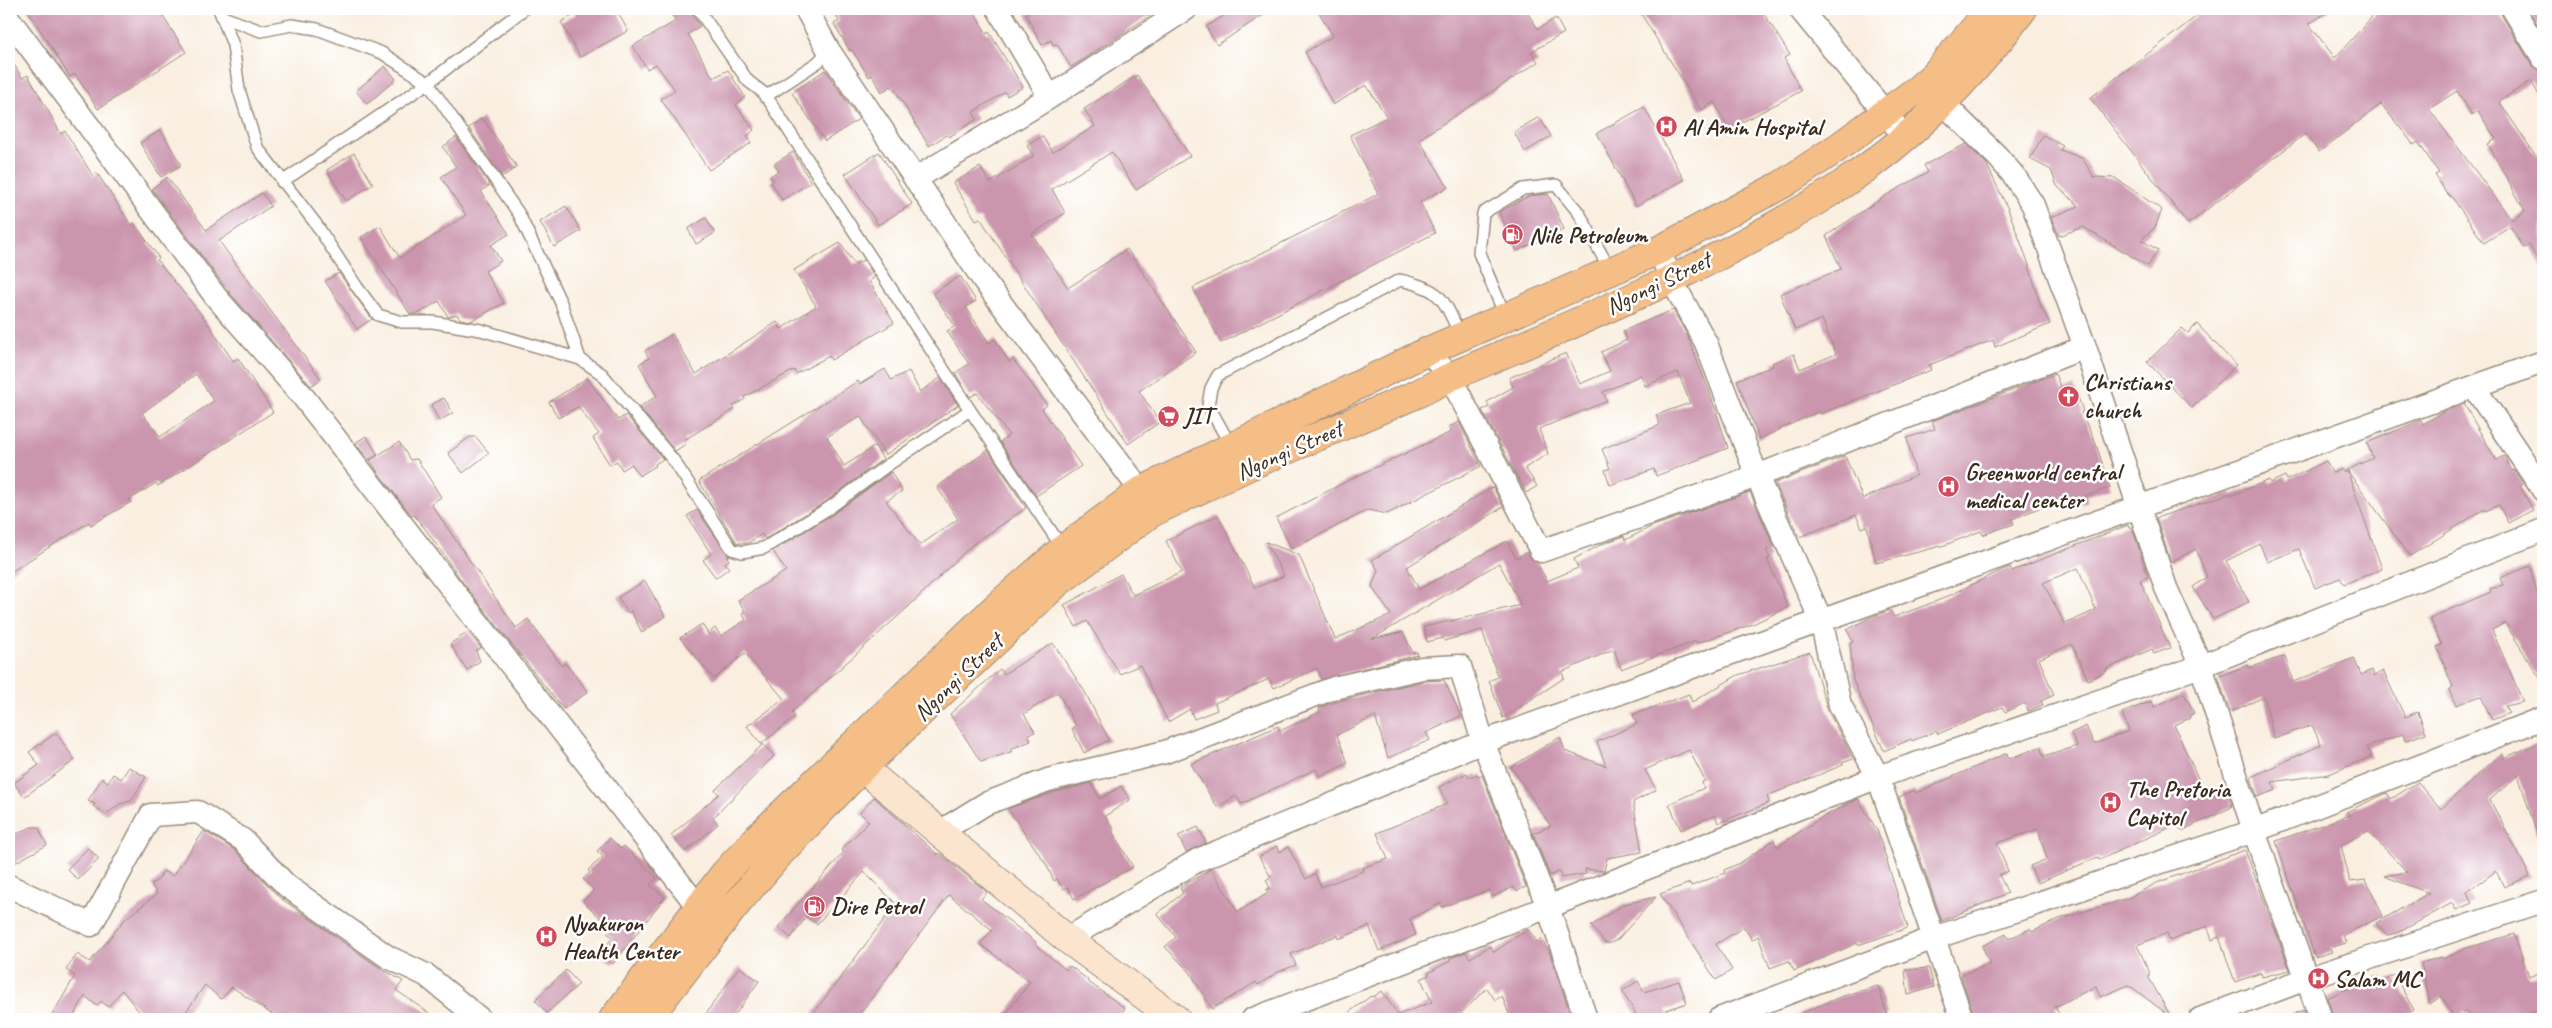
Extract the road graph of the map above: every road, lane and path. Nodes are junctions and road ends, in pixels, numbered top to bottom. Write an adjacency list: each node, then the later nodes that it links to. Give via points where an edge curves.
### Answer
1 (524, 9): 14 (lane)
2 (698, 9): 15 (lane, via 748,81)
3 (806, 9): 12 (street)
4 (998, 9): 16 (street)
5 (1186, 9): 16 (street)
6 (1800, 9): 18 (street)
7 (1991, 9): 18 (main road, Ngongi Street, via 1934,74)
8 (2023, 9): 17 (main road, Ngongi Street)
9 (2513, 9): 13 (street)
10 (221, 13): 14 (lane, via 261,31 292,25 316,29 382,53); 21 (lane, via 233,45 239,90 257,147)
11 (9, 19): 52 (street, via 216,297 301,394)
12 (829, 51): 15 (lane, via 818,62); 20 (street)
13 (2543, 58)
14 (428, 83): 21 (lane); 29 (lane, via 519,214 560,303)
15 (765, 97): 33 (lane)
16 (1050, 97): 20 (street)
17 (1943, 103): 19 (main road, Ngongi Street); 27 (street, via 1998,157 2033,205)
18 (1884, 114): 19 (street); 22 (main road, Ngongi Street, via 1783,184)
19 (1905, 137): 24 (main road, Ngongi Street, via 1841,186)
20 (915, 180): 37 (street, via 985,282)
21 (282, 182): 29 (lane, via 316,224 357,288 378,314 402,322 433,322 481,330)
22 (1659, 250): 23 (main road, Ngongi Street); 24 (street)
23 (1610, 270): 25 (main road, Ngongi Street); 25 (lane, via 1579,213 1556,184 1524,189 1482,213 1479,253)
24 (1671, 279): 31 (main road, Ngongi Street); 35 (street, via 1706,343)
25 (1506, 318): 26 (main road, Ngongi Street)
26 (1462, 338): 28 (main road, Ngongi Street); 34 (lane, via 1442,297 1426,286 1400,280 1218,375 1211,388 1208,405)
27 (2085, 347): 35 (street); 38 (street)
28 (1428, 352): 31 (street); 34 (main road, Ngongi Street)
29 (580, 359): 33 (lane, via 608,381 674,461 732,549 742,552 764,548 829,508 885,466)
30 (2543, 362): 32 (street)
31 (1450, 376): 35 (street, via 1540,551); 37 (main road, Ngongi Street, via 1417,394 1247,468)
32 (2474, 387): 36 (street); 38 (street)
33 (970, 410): 40 (lane)
34 (1231, 446): 37 (main road, Ngongi Street)
35 (1757, 476): 41 (street)
36 (2543, 490)
37 (1146, 502): 40 (main road, Ngongi Street); 45 (main road, Ngongi Street, via 1057,584)
38 (2140, 506): 41 (street); 42 (street, via 2166,588)
39 (2543, 530): 42 (street)
40 (1064, 549): 45 (main road, Ngongi Street, via 996,608)
41 (1821, 620): 44 (street); 46 (street, via 1840,706)
42 (2201, 666): 46 (street); 47 (street)
43 (2543, 718): 47 (street)
44 (1483, 742): 48 (street, via 1460,666 1422,668 1334,688 1165,752 1048,780 985,804); 51 (street); 55 (street, via 1198,860)
45 (854, 760): 48 (street); 52 (main road, Ngongi Street, via 757,838); 53 (main road, Ngongi Street)
46 (1878, 777): 51 (street); 54 (street)
47 (2254, 831): 54 (street); 56 (street)
48 (938, 833): 55 (street)
49 (9, 886): 57 (street, via 91,925 152,815 198,812 243,840 287,886 388,957 426,975)
50 (2543, 901): 56 (street)
51 (1548, 907): 61 (street); 62 (street)
52 (699, 908): 53 (street); 58 (main road, Ngongi Street)
53 (721, 924): 59 (main road, Ngongi Street)
54 (1934, 938): 63 (street); 64 (street)
55 (1067, 939): 60 (street)
56 (2306, 979): 65 (street); 66 (street)
57 (480, 1019)
58 (613, 1019)
59 (647, 1019)
60 (1176, 1019)
61 (1253, 1019)
62 (1586, 1019)
63 (1719, 1019)
64 (1962, 1019)
65 (2200, 1019)
66 (2321, 1019)

